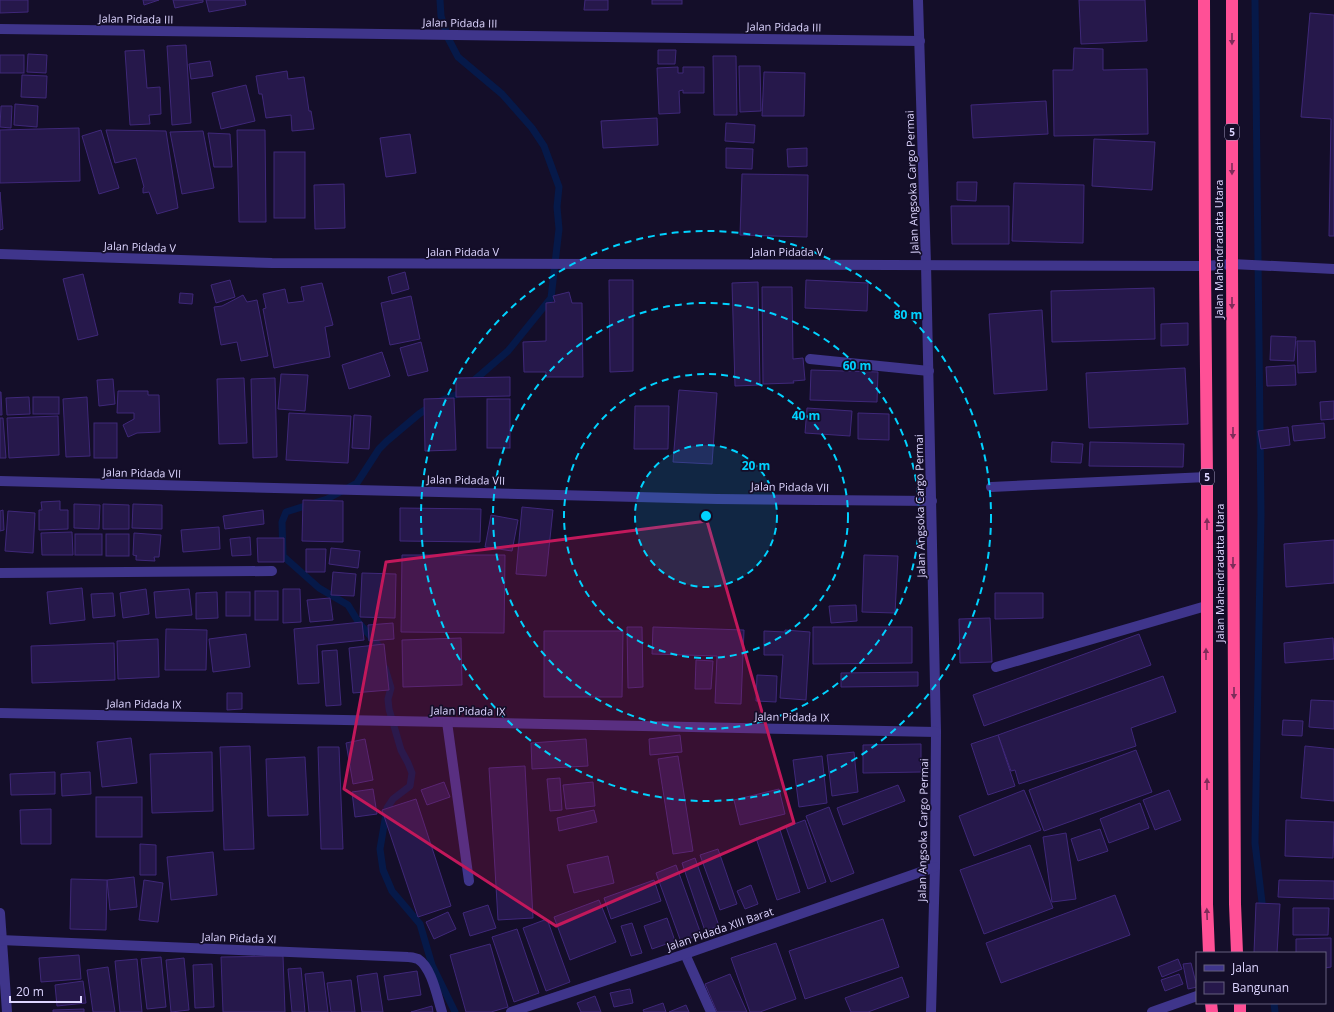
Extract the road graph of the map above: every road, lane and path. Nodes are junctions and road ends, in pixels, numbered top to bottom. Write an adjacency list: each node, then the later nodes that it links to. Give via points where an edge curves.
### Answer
1 (918, 0): 5 (street, Jalan Angsoka Cargo Permai)
2 (1204, 0): 9 (highway, Jalan Mahendradatta Utara / 5)
3 (1232, 0): 8 (highway, Jalan Mahendradatta Utara / 5, one-way to 8)
4 (0, 29): 5 (street, Jalan Pidada III)
5 (920, 41): 7 (street, Jalan Angsoka Cargo Permai)
6 (0, 254): 7 (street, Jalan Pidada V, via 272,264)
7 (926, 264): 9 (street, Jalan Pidada V); 12 (street, Jalan Angsoka Cargo Permai)
8 (1232, 264): 9 (street, Jalan Pidada V); 10 (street, Jalan Pidada V); 29 (highway, Jalan Mahendradatta Utara / 5, one-way to 29)
9 (1205, 266): 13 (highway, Jalan Mahendradatta Utara / 5)
10 (1334, 269)
11 (810, 359): 12 (street)
12 (928, 371): 16 (street, Jalan Angsoka Cargo Permai)
13 (1207, 477): 15 (street); 19 (highway, Jalan Mahendradatta Utara / 5, one-way to 13)
14 (0, 481): 16 (street, Jalan Pidada VII)
15 (991, 487)
16 (932, 501): 23 (street, Jalan Angsoka Cargo Permai)
17 (272, 571): 18 (street)
18 (0, 573)
19 (1206, 606): 20 (street); 28 (highway, Jalan Mahendradatta Utara / 5, one-way to 19)
20 (996, 667)
21 (0, 713): 22 (street, Jalan Pidada IX)
22 (447, 722): 23 (street, Jalan Pidada IX); 25 (street)
23 (936, 732): 24 (street, Jalan Angsoka Cargo Permai)
24 (935, 867): 30 (street, Jalan Pidada XIII Barat); 36 (street, Jalan Angsoka Cargo Permai)
25 (469, 881)
26 (0, 913): 27 (street)
27 (1, 940): 32 (street); 33 (street, Jalan Pidada XI, via 408,957 423,963 431,976)
28 (1209, 952)
29 (1237, 952)
30 (686, 954): 34 (street, Jalan Pidada XIII Barat); 35 (street)
31 (1196, 996): 37 (street)
32 (7, 1012)
33 (442, 1012)
34 (511, 1012)
35 (711, 1012)
36 (931, 1012)
37 (1152, 1012)

